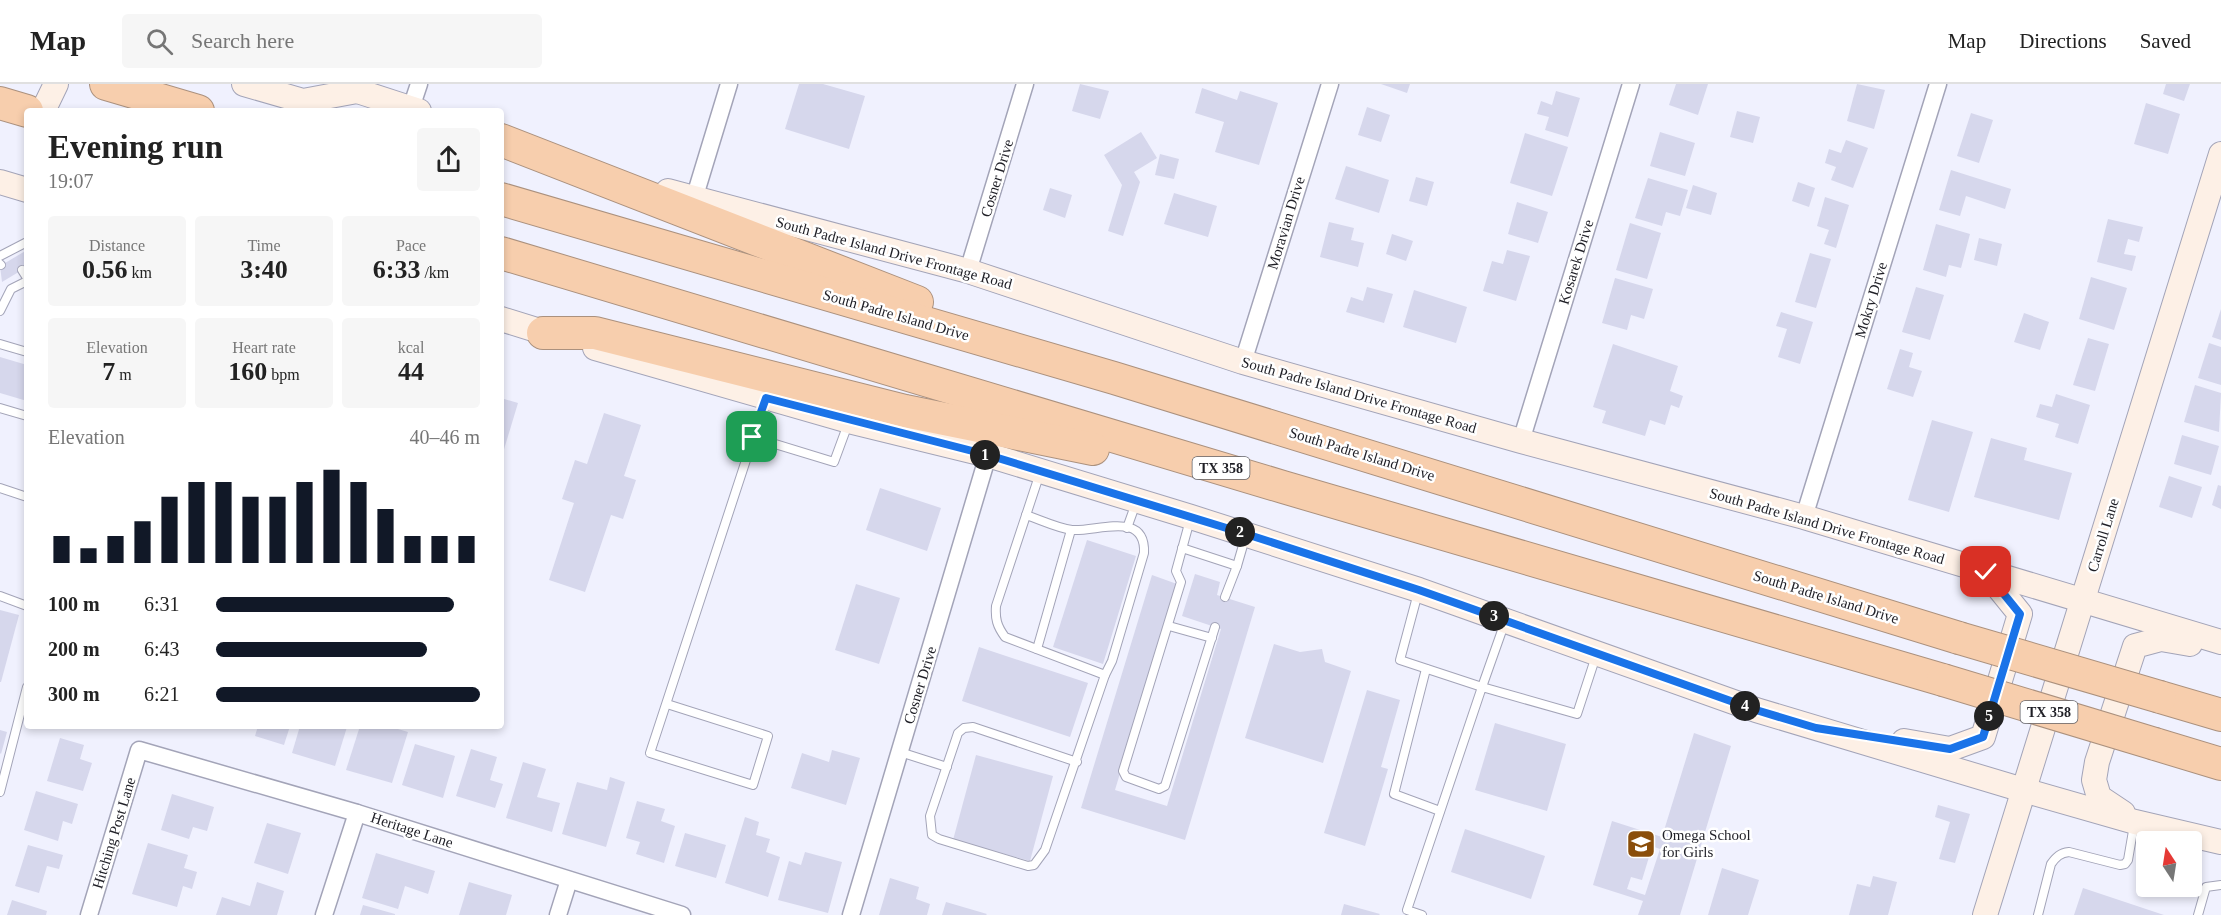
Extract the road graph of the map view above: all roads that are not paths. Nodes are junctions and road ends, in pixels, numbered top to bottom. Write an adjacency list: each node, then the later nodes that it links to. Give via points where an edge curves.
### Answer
1 (56, 84): 12 (main road)
2 (244, 84): 10 (main road, via 303,101)
3 (419, 84): 15 (street)
4 (729, 84): 22 (street)
5 (1025, 84): 28 (street, Cosner Drive)
6 (1330, 84): 38 (street, Moravian Drive)
7 (1631, 84): 45 (street, Kosarek Drive)
8 (1938, 84): 54 (street, Mokry Drive)
9 (108, 85): 13 (highway)
10 (347, 87): 14 (main road)
11 (0, 103): 16 (highway)
12 (45, 108)
13 (188, 108)
14 (409, 108)
15 (415, 108)
16 (24, 110)
17 (504, 139): 22 (main road, South Padre Island Drive Frontage Road)
18 (504, 139): 39 (highway)
19 (2221, 154): 64 (main road, Carroll Lane)
20 (0, 182): 21 (main road)
21 (24, 189)
22 (694, 199): 28 (main road, South Padre Island Drive Frontage Road)
23 (504, 200): 39 (highway, South Padre Island Drive)
24 (24, 245): 26 (lane, via 15,253)
25 (504, 254): 48 (highway, TX 358)
26 (0, 256)
27 (22, 270): 29 (lane)
28 (968, 271): 38 (main road, South Padre Island Drive Frontage Road)
29 (24, 274)
30 (6, 279): 32 (lane)
31 (24, 282): 32 (lane)
32 (11, 289): 33 (lane)
33 (0, 311)
34 (504, 321): 35 (main road)
35 (543, 333): 40 (main road); 48 (highway, via 596,333 905,411)
36 (0, 344): 37 (lane)
37 (24, 351)
38 (1243, 362): 45 (main road, South Padre Island Drive Frontage Road)
39 (1114, 378): 79 (highway, South Padre Island Drive, bridge)
40 (766, 398): 43 (main road); 44 (lane)
41 (0, 408): 42 (lane)
42 (24, 415)
43 (849, 421): 44 (lane, via 834,462); 46 (main road)
44 (752, 437): 78 (lane)
45 (1521, 441): 54 (main road, South Padre Island Drive Frontage Road)
46 (988, 455): 47 (main road); 82 (street, Cosner Drive)
47 (1041, 473): 51 (main road); 52 (lane)
48 (1283, 487): 84 (highway, TX 358, bridge)
49 (0, 488): 50 (lane)
50 (24, 496)
51 (1137, 500): 53 (main road); 55 (lane)
52 (1026, 515): 56 (lane); 71 (lane, via 995,616 1005,637)
53 (1191, 517): 57 (main road); 58 (lane)
54 (1804, 517): 60 (main road, South Padre Island Drive Frontage Road)
55 (1127, 528): 56 (lane); 75 (lane, via 1143,537 1144,554)
56 (1071, 530): 71 (lane)
57 (1246, 534): 59 (lane); 61 (main road)
58 (1182, 548): 59 (lane); 67 (lane, via 1176,571 1181,582)
59 (1237, 566): 63 (lane)
60 (1986, 572): 64 (main road, South Padre Island Drive Frontage Road); 80 (main road, via 2020,614 1983,737 1950,749)
61 (1419, 590): 66 (main road); 74 (lane, via 1400,660)
62 (0, 596): 65 (lane)
63 (1225, 597)
64 (2083, 599): 70 (main road, South Padre Island Drive Frontage Road); 86 (main road, Carroll Lane)
65 (24, 605)
66 (1506, 620): 73 (main road); 76 (lane)
67 (1169, 626): 69 (lane); 69 (lane, via 1123,771 1126,777 1159,789 1165,786)
68 (1215, 627): 69 (lane)
69 (1212, 638)
70 (2221, 642)
71 (1037, 649): 75 (lane)
72 (2221, 650): 90 (main road, via 2161,639 2134,646 2094,780 2099,797)
73 (1598, 653): 76 (lane, via 1577,714); 80 (main road)
74 (1426, 669): 76 (lane); 88 (lane, via 1394,794)
75 (1105, 675): 83 (lane)
76 (1482, 687): 88 (lane)
77 (24, 699): 87 (lane)
78 (667, 704): 78 (lane, via 650,753 753,785 768,736)
79 (2221, 715)
80 (1816, 728): 86 (main road)
81 (140, 750): 89 (street, Heritage Lane); 94 (street, Hitching Post Lane)
82 (900, 752): 85 (lane); 98 (street, Cosner Drive)
83 (1077, 762): 85 (lane, via 973,727 958,733); 85 (lane, via 1045,850 1034,865 1028,866 932,835 930,816)
84 (2221, 764)
85 (947, 767)
86 (2023, 790): 90 (main road); 100 (main road, Carroll Lane)
87 (0, 792)
88 (1440, 812): 99 (lane, via 1407,910)
89 (357, 813): 92 (street, Heritage Lane); 95 (street)
90 (2134, 822): 91 (main road); 101 (lane, via 2125,864 2069,852 2056,857)
91 (2221, 842)
92 (569, 880): 96 (street); 97 (street, Heritage Lane)
93 (2221, 885): 102 (lane, via 2206,887)
94 (89, 915)
95 (324, 915)
96 (558, 915)
97 (682, 915)
98 (851, 915)
99 (1422, 915)
100 (1985, 915)
101 (2038, 915)
102 (2198, 915)

